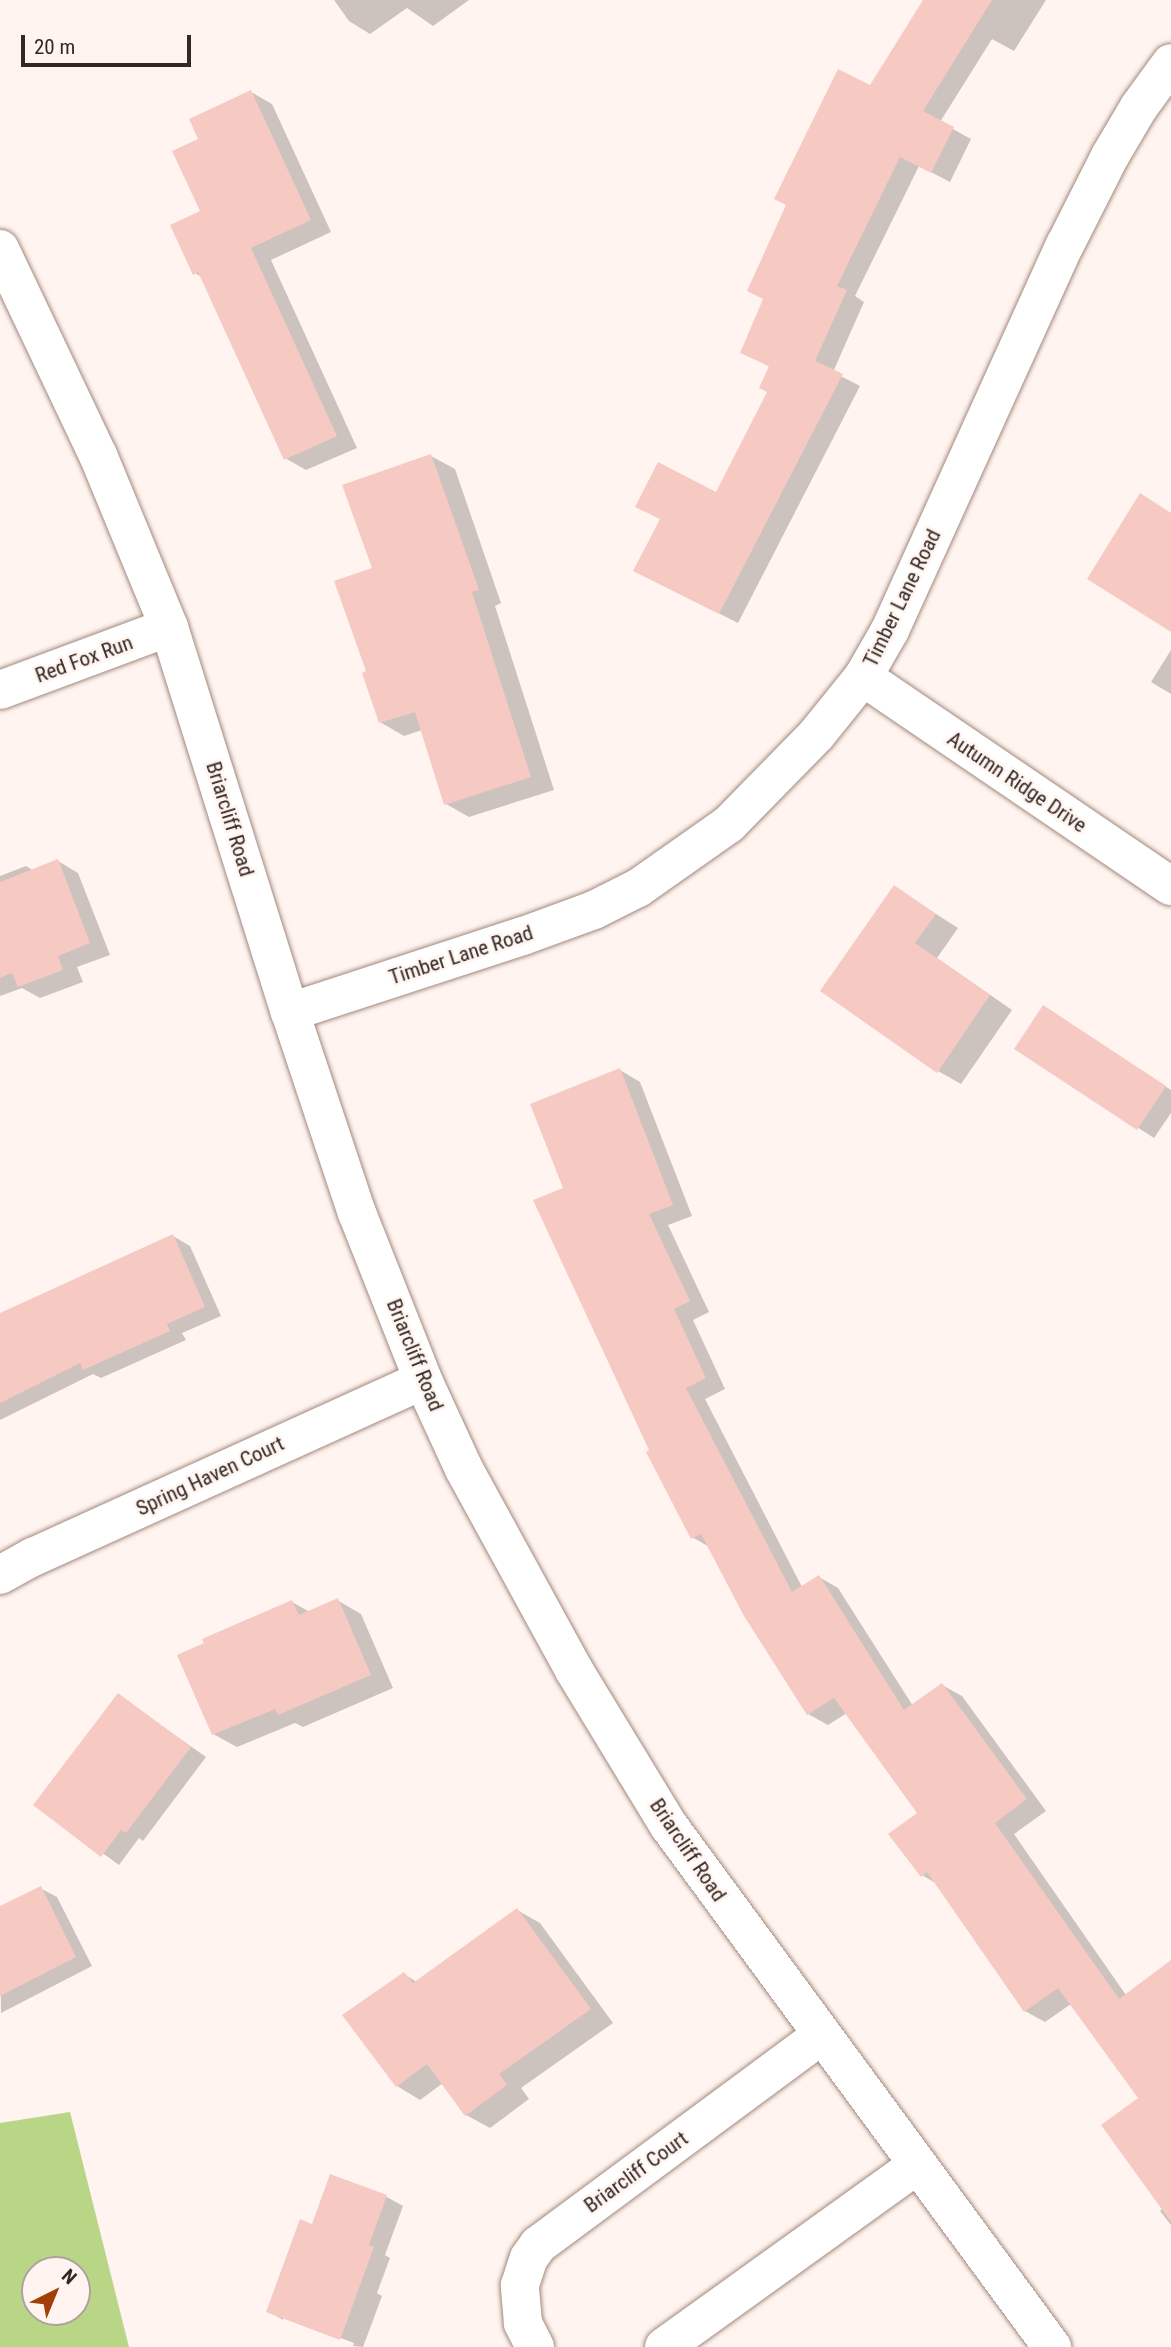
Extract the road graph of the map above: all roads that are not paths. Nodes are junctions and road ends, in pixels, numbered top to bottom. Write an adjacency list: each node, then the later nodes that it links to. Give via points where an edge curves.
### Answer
1 (1171, 63): 4 (street, Timber Lane Road, via 1116,146 1070,233 890,630)
2 (0, 249): 3 (street, Briarcliff Road, via 99,455)
3 (169, 627): 5 (street, Red Fox Run); 7 (street, Briarcliff Road)
4 (863, 677): 6 (street, Autumn Ridge Drive); 7 (street, Timber Lane Road, via 817,734 729,824 638,888 523,936)
5 (0, 690)
6 (1171, 886)
7 (290, 1012): 8 (street, Briarcliff Road, via 358,1213)
8 (423, 1380): 9 (street, Spring Haven Court); 10 (street, Briarcliff Road, via 509,1557 627,1759 716,1893)
9 (0, 1575)
10 (822, 2035): 11 (street, Briarcliff Road); 12 (street, Briarcliff Court, via 538,2245 520,2285 523,2323)
11 (918, 2165): 13 (street); 14 (street, Briarcliff Road)
12 (535, 2347)
13 (664, 2347)
14 (1052, 2347)

